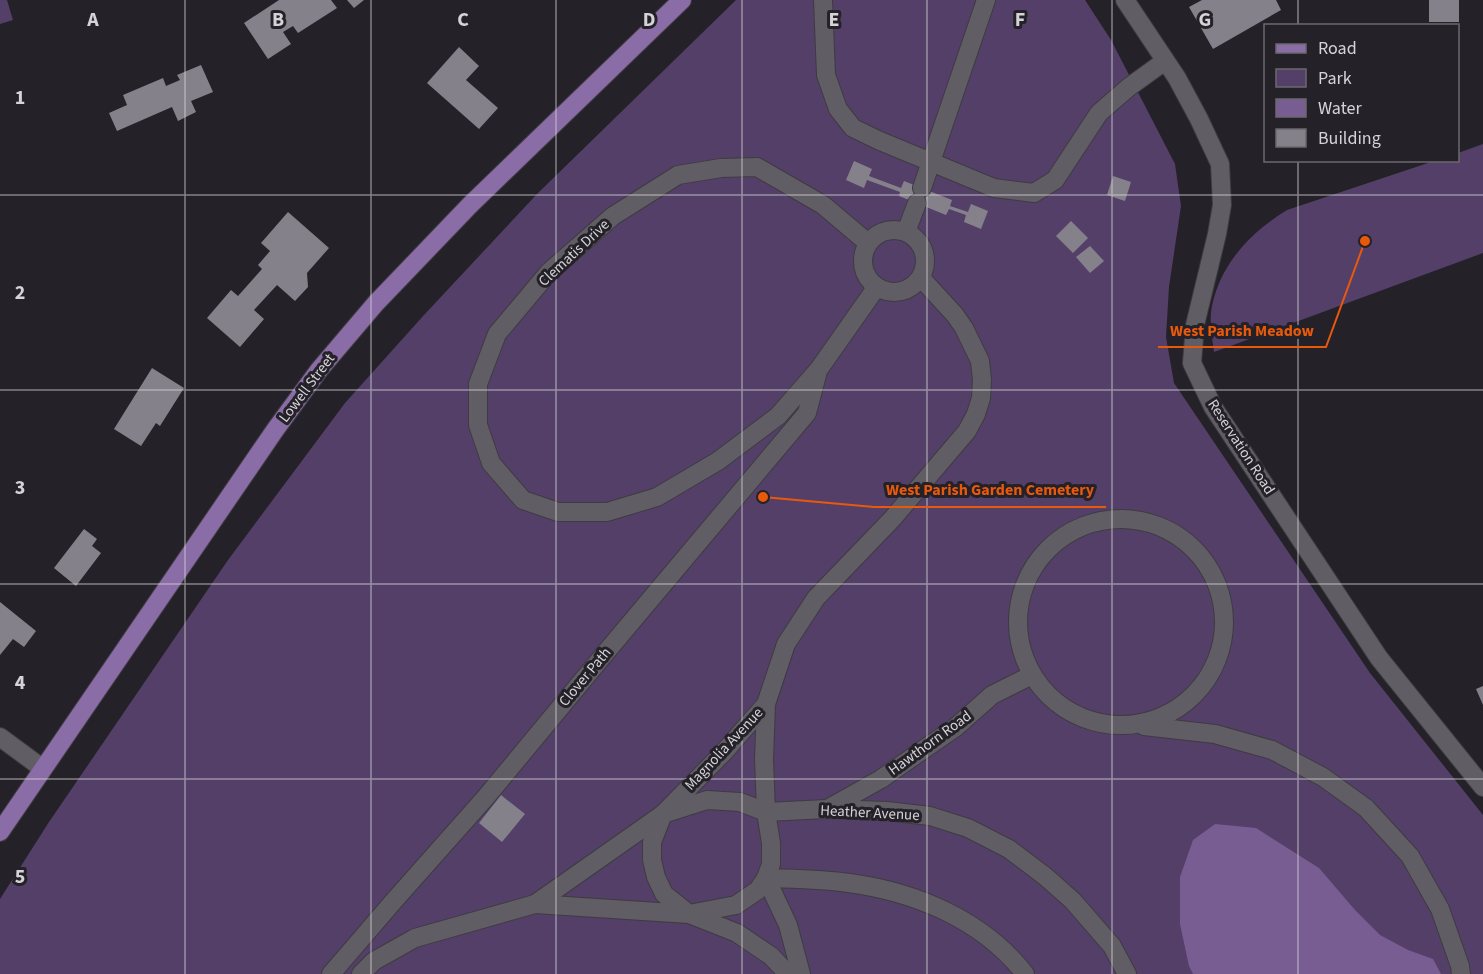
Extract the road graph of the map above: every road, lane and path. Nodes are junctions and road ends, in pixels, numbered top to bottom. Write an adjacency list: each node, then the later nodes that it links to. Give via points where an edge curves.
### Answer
1 (682, 0): 16 (main road, Lowell Street, via 470,205 319,369)
2 (823, 0): 6 (street, via 826,75 838,109 853,128)
3 (986, 0): 6 (street)
4 (1125, 0): 5 (street, Reservation Road)
5 (1166, 61): 6 (street, via 1099,113 1055,180 1034,193 994,188); 17 (street, Reservation Road, via 1220,164 1222,205 1195,325 1192,363 1213,407 1378,658)
6 (931, 162): 7 (street)
7 (906, 232): 8 (street, via 885,231); 9 (street, via 922,247 925,268)
8 (868, 243): 10 (street, via 862,262); 11 (street, Clematis Drive, via 822,205 757,167 678,175 613,216 549,272 497,334 478,384 478,425 491,463 523,501 558,512 607,512 657,497 718,460 778,416)
9 (921, 278): 10 (street, via 896,293); 13 (street, Magnolia Avenue, via 955,315 980,361 981,398 976,414 967,431 893,518 816,598 786,644)
10 (876, 288): 11 (street, Clematis Drive)
11 (819, 369): 25 (street, Clover Path, via 807,413 486,797)
12 (1032, 675): 14 (street, via 1047,695 1069,712 1094,722); 14 (street, via 1019,644 1017,611 1026,579 1044,551 1071,531 1102,519 1135,519 1167,528 1195,548 1214,574 1224,606 1224,639 1213,671 1193,697 1165,716); 18 (street, Hawthorn Road, via 992,695 956,727)
13 (766, 704): 19 (street); 20 (street, Magnolia Avenue)
14 (1133, 725): 31 (street, via 1215,734 1272,750 1323,777 1366,808 1410,856 1440,909)
15 (0, 737): 16 (street)
16 (42, 768): 21 (main road, Lowell Street)
17 (1483, 787)
18 (827, 809): 19 (street, Heather Avenue); 30 (street, Heather Avenue, via 930,816 968,828 1010,849 1073,901 1112,946)
19 (766, 812): 20 (street, via 740,802 707,800); 22 (street, via 771,864)
20 (663, 814): 23 (street, Magnolia Avenue); 24 (street, via 652,842 656,877 663,894)
21 (0, 832)
22 (766, 878): 24 (street, via 758,890 736,905); 28 (street, via 788,925); 29 (street, via 850,883 901,894 948,912 982,932)
23 (535, 904): 24 (street); 26 (street, Magnolia Avenue, via 415,938 374,961)
24 (689, 914): 27 (street, via 737,933 771,956)
25 (331, 974)
26 (361, 974)
27 (788, 974)
28 (801, 974)
29 (1025, 974)
30 (1127, 974)
31 (1461, 974)

